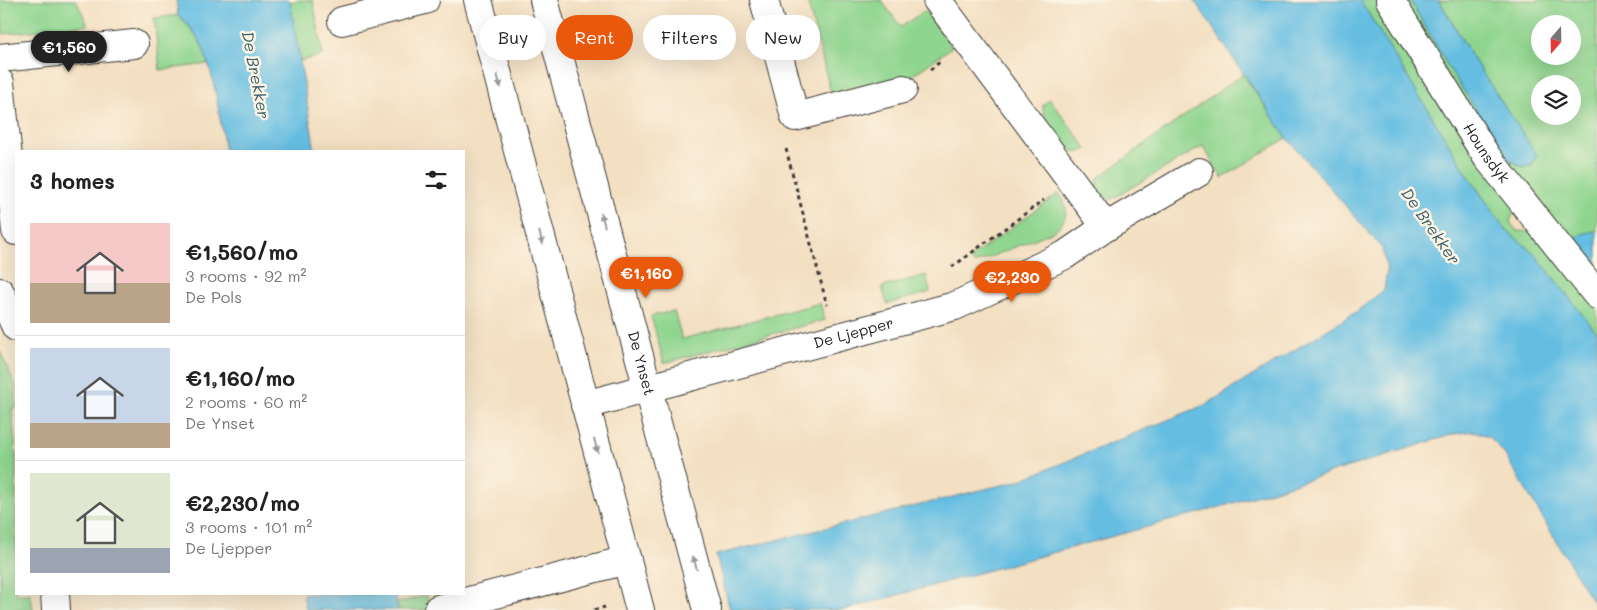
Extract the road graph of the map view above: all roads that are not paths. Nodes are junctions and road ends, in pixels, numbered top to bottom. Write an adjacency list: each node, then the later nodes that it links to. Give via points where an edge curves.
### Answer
1 (425, 0): 7 (street)
2 (478, 0): 19 (street, one-way to 19)
3 (544, 0): 18 (street, De Ynset, one-way to 3)
4 (764, 0): 11 (street, via 795,117)
5 (937, 0): 14 (street)
6 (1390, 0): 16 (street, Hounsdyk, via 1487,157)
7 (342, 21)
8 (134, 44): 9 (street)
9 (0, 58)
10 (0, 83): 13 (street)
11 (903, 89)
12 (1198, 172): 14 (street, De Ljepper)
13 (15, 222)
14 (1106, 227): 18 (street, De Ljepper, via 1065,255 956,306)
15 (0, 292): 17 (street)
16 (1597, 295)
17 (15, 325)
18 (648, 388): 19 (street, De Ljepper); 25 (street, De Ynset, one-way to 18)
19 (585, 405): 20 (street, one-way to 20)
20 (627, 560): 22 (street); 24 (street)
21 (54, 595): 23 (street)
22 (438, 609)
23 (56, 610)
24 (640, 610)
25 (707, 610)

